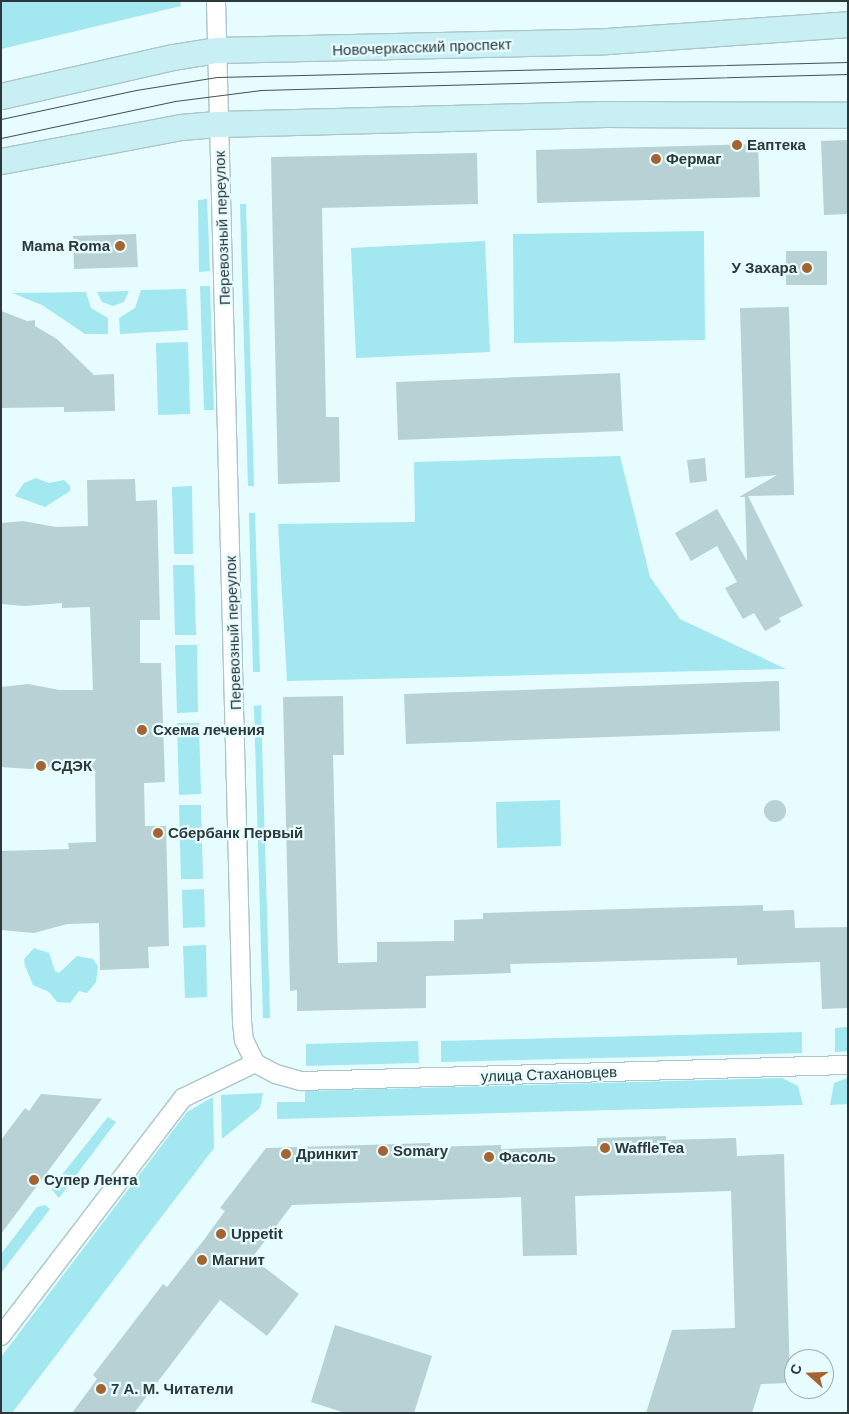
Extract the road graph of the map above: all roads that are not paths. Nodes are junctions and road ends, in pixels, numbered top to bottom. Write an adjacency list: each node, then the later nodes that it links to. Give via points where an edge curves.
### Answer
1 (216, 1): 3 (street, Перевозный переулок)
2 (848, 24): 3 (main road, Новочеркасский проспект, via 607,42)
3 (217, 50): 4 (main road, Новочеркасский проспект, via 172,57); 6 (street, Перевозный переулок)
4 (1, 96)
5 (848, 115): 6 (main road, via 605,114)
6 (218, 124): 7 (main road, via 181,127); 8 (street, Перевозный переулок, via 242,1022 244,1040)
7 (1, 161)
8 (255, 1063): 9 (street, улица Стахановцев, via 276,1074 301,1081); 10 (street, via 198,1088 173,1108)
9 (848, 1065)
10 (1, 1336)

